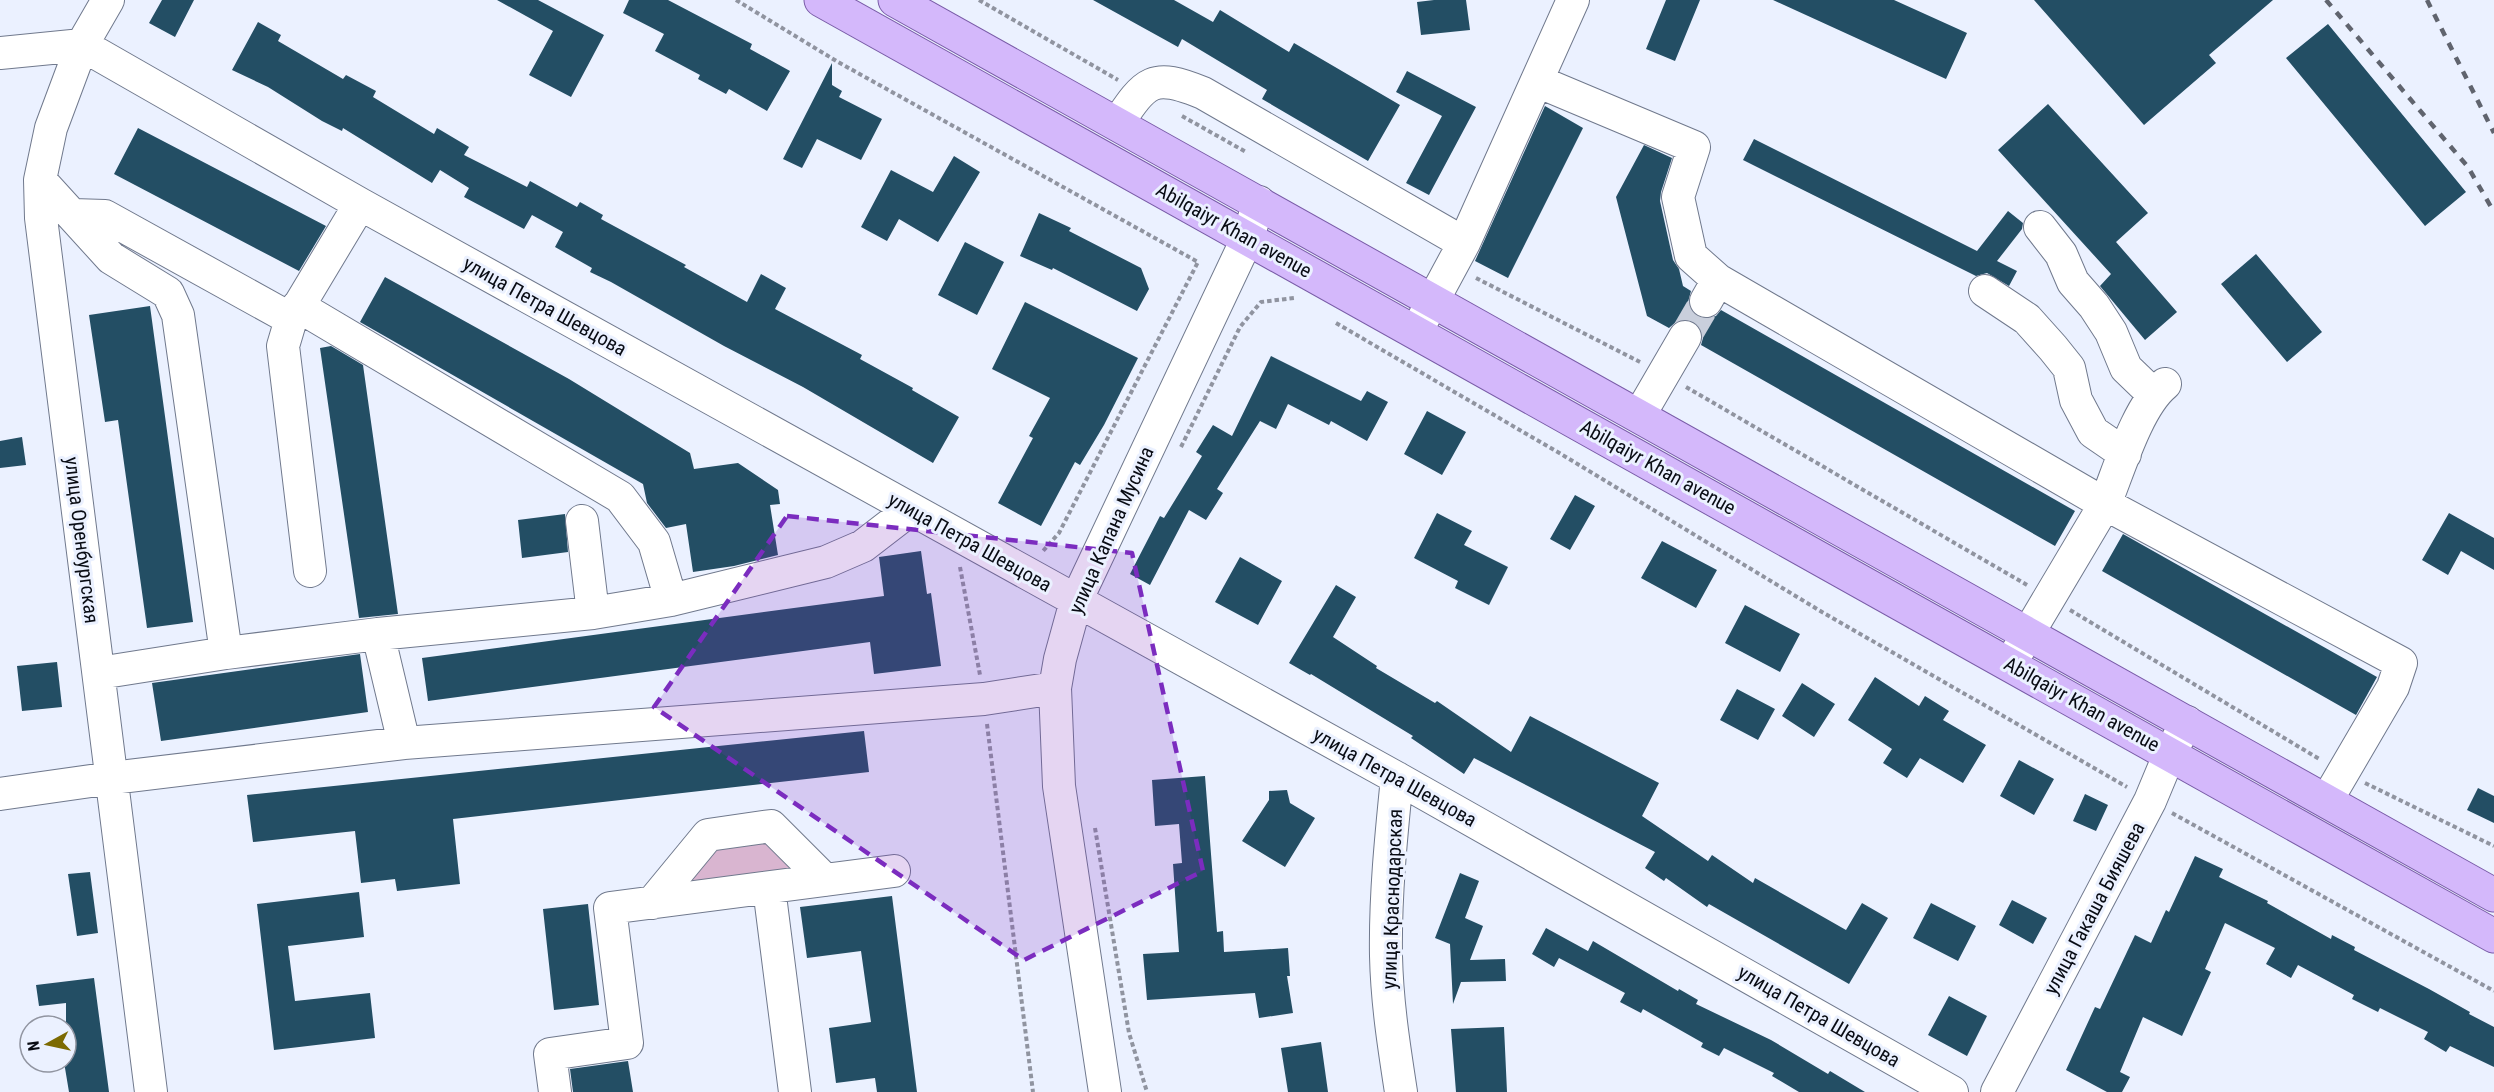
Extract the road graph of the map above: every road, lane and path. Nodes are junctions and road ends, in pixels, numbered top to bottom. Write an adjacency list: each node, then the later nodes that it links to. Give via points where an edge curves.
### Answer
1 (108, 0): 7 (street, улица Оренбургская)
2 (735, 0): 37 (path, via 838,62 1198,262 1059,532)
3 (895, 0): 12 (main road, Abilqaiyr Khan avenue)
4 (979, 0): 10 (path)
5 (1573, 0): 9 (street)
6 (826, 1): 19 (main road, Abilqaiyr Khan avenue)
7 (82, 45): 8 (street); 14 (street, улица Оренбургская, via 51,128); 16 (street, улица Петра Шевцова)
8 (0, 53)
9 (1537, 81): 20 (street); 32 (street, via 1694,147 1678,197 1691,256 1712,291)
10 (1138, 92): 12 (street); 20 (street, via 1156,82 1178,83 1203,93)
11 (1180, 115): 13 (path)
12 (1118, 124): 15 (main road, Abilqaiyr Khan avenue)
13 (1253, 156)
14 (40, 180): 17 (street); 46 (street, улица Оренбургская, via 41,218)
15 (1259, 202): 19 (street, улица Капана Мусина); 22 (main road, Abilqaiyr Khan avenue)
16 (360, 204): 24 (street); 33 (street, улица Петра Шевцова)
17 (73, 215): 24 (street, via 105,216); 44 (street, via 111,258 168,293 178,315)
18 (2040, 227): 31 (street, via 2061,254 2073,282 2111,332 2126,368 2159,389)
19 (1248, 237): 26 (main road, Abilqaiyr Khan avenue); 40 (street, улица Капана Мусина)
20 (1458, 255): 22 (street); 28 (path)
21 (1985, 291): 31 (street, via 2027,319 2053,348 2069,368 2076,400 2093,432)
22 (1434, 301): 26 (street); 29 (main road, Abilqaiyr Khan avenue)
23 (1302, 303): 30 (path, via 1292,297 1261,302 1240,327)
24 (294, 313): 36 (street, via 283,346); 39 (street, via 620,497 654,542)
25 (1333, 321): 57 (path, via 1822,612)
26 (1416, 332): 45 (main road, Abilqaiyr Khan avenue)
27 (1685, 337): 28 (street)
28 (1664, 374): 29 (street); 38 (path)
29 (1639, 416): 42 (main road, Abilqaiyr Khan avenue)
30 (1180, 449)
31 (2125, 454): 32 (street)
32 (2105, 504): 38 (street); 52 (street, via 2401,663 2393,687)
33 (911, 509): 35 (street, улица Петра Шевцова); 39 (street, via 863,546 826,562)
34 (582, 521): 41 (street)
35 (954, 534): 37 (street, улица Петра Шевцова); 48 (path)
36 (310, 571)
37 (1025, 573): 40 (street, улица Петра Шевцова)
38 (2049, 598): 42 (street); 52 (path)
39 (671, 600): 41 (street)
40 (1076, 601): 47 (street, улица Капана Мусина); 54 (street, улица Петра Шевцова)
41 (593, 613): 43 (street)
42 (2028, 633): 45 (street); 49 (main road, Abilqaiyr Khan avenue)
43 (378, 634): 44 (street); 50 (street)
44 (226, 653): 46 (street)
45 (2010, 664): 51 (main road, Abilqaiyr Khan avenue)
46 (99, 673): 53 (street, улица Оренбургская)
47 (1055, 688): 48 (street); 71 (street, улица Капана Мусина, via 1059,786)
48 (984, 699): 50 (street); 70 (path)
49 (2187, 722): 51 (street, улица Гакаша Бияшева); 56 (main road, Abilqaiyr Khan avenue)
50 (404, 743): 53 (street)
51 (2170, 753): 57 (street, улица Гакаша Бияшева); 65 (main road, Abilqaiyr Khan avenue)
52 (2343, 772): 56 (street); 59 (path)
53 (112, 778): 55 (street); 67 (street, улица Оренбургская)
54 (1397, 778): 73 (street, улица Краснодарская, via 1386,955); 74 (street, улица Петра Шевцова)
55 (0, 794)
56 (2326, 800): 63 (main road, Abilqaiyr Khan avenue)
57 (2150, 801): 66 (path); 75 (street, улица Гакаша Бияшева)
58 (1093, 819): 72 (path, via 1130,1033)
59 (2494, 846)
60 (894, 871): 61 (street)
61 (825, 880): 62 (street); 64 (street, via 771,826 708,834)
62 (769, 888): 64 (street); 69 (street)
63 (2494, 895)
64 (652, 903): 68 (street, via 610,908 627,1043 550,1054)
65 (2494, 936)
66 (2494, 991)
67 (151, 1092)
68 (555, 1092)
69 (795, 1092)
70 (1033, 1092)
71 (1105, 1092)
72 (1148, 1092)
73 (1401, 1092)
74 (1953, 1092)
75 (1997, 1092)

